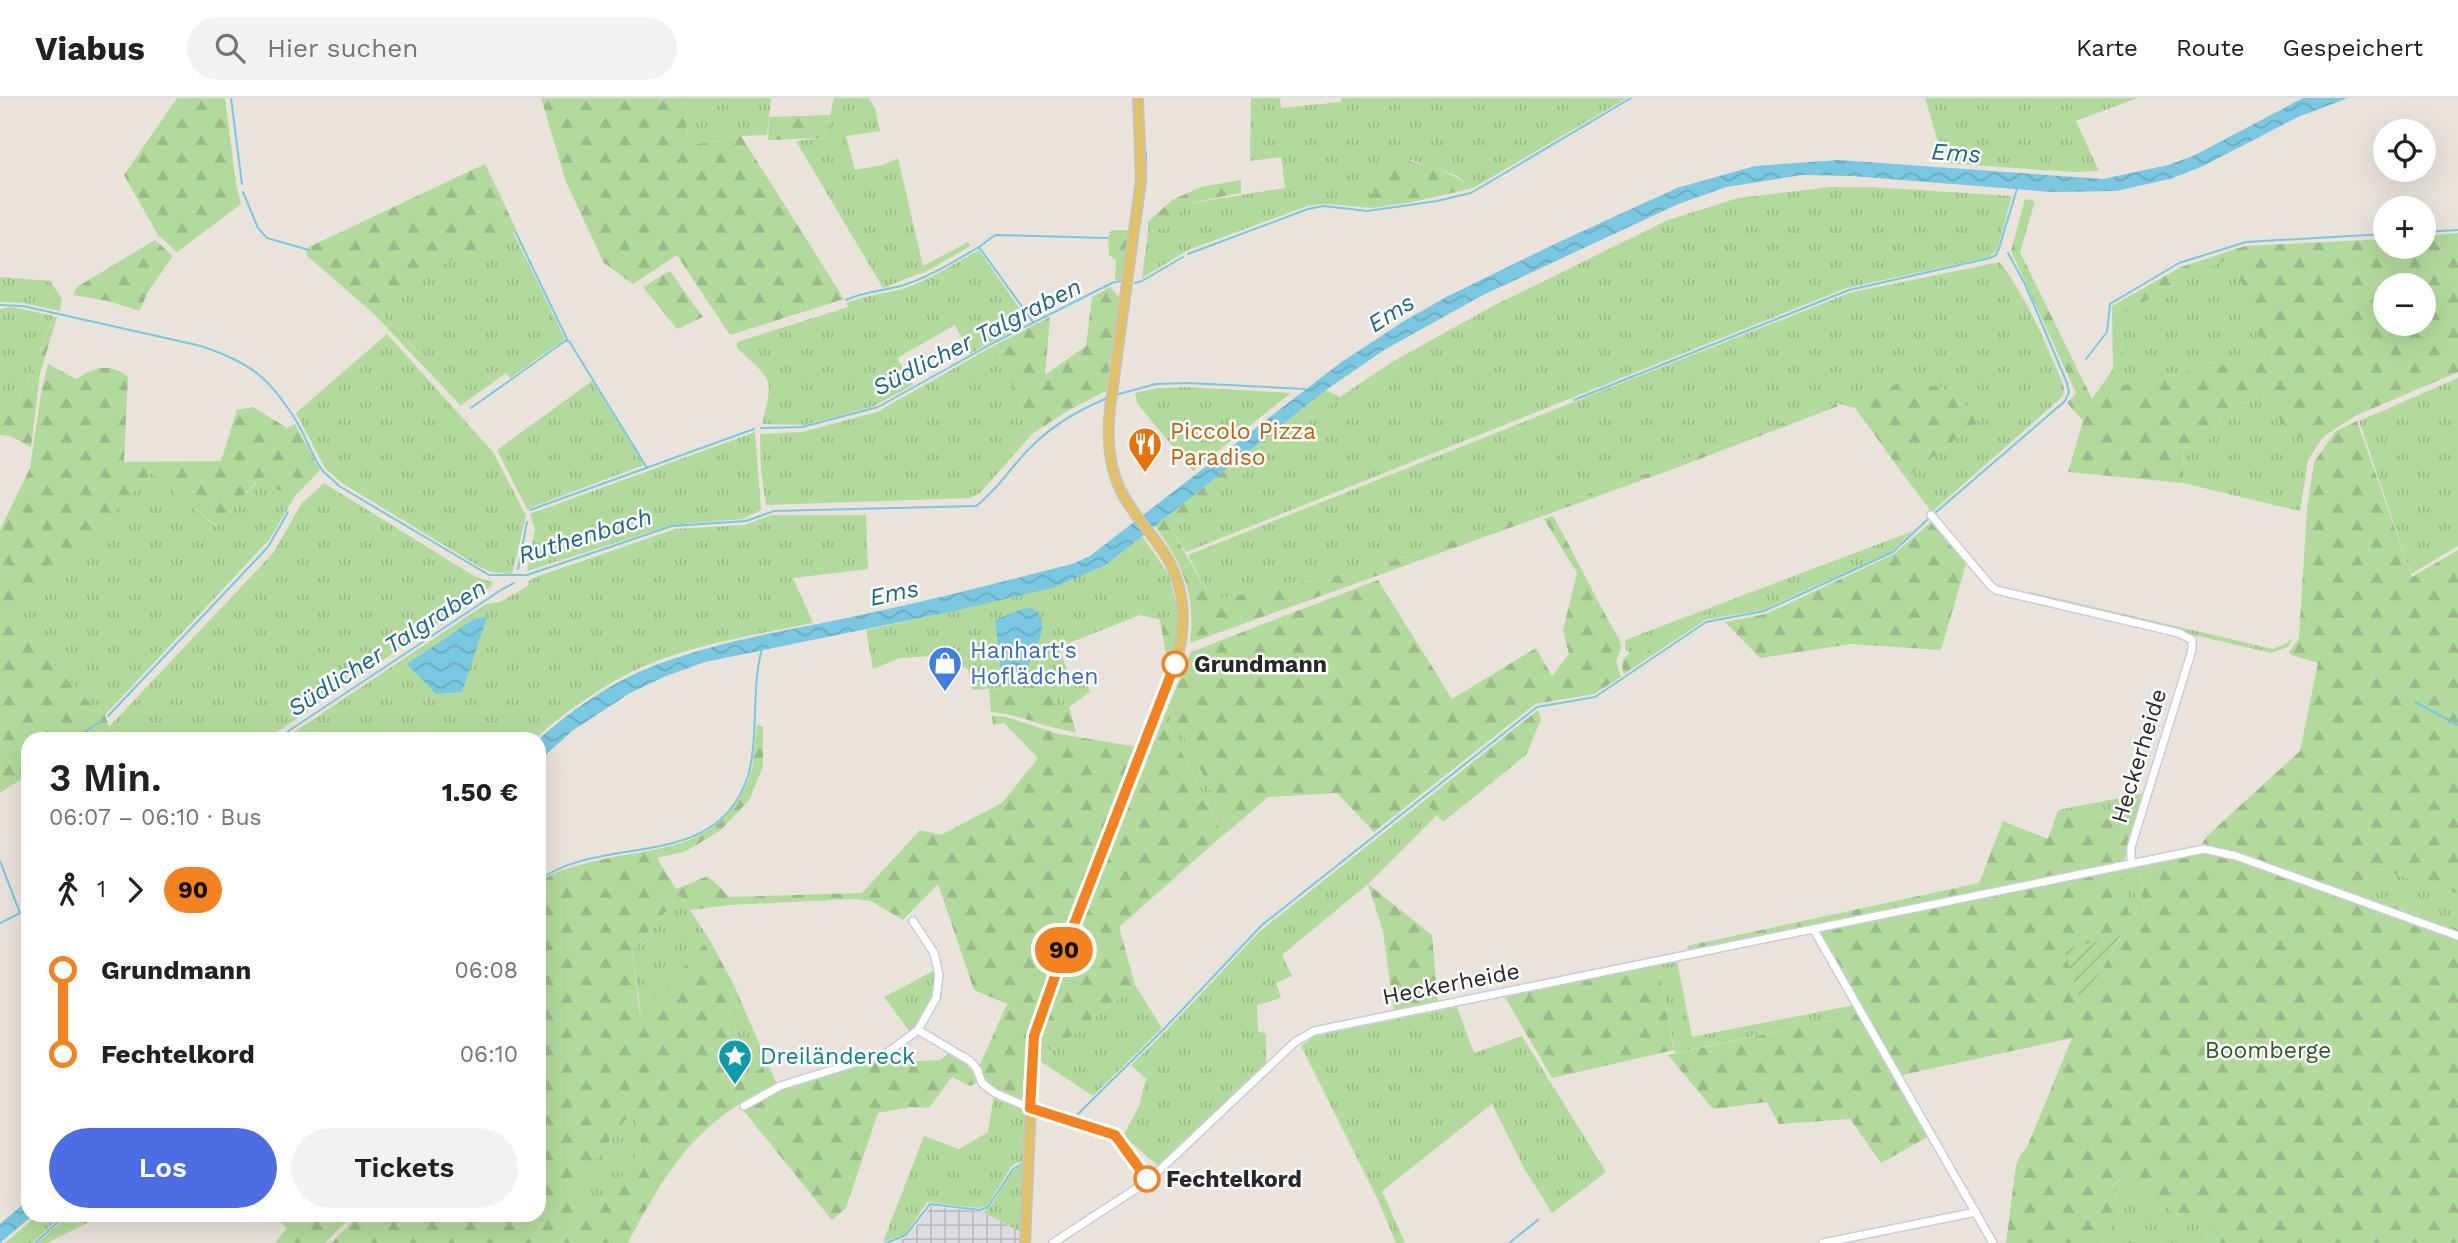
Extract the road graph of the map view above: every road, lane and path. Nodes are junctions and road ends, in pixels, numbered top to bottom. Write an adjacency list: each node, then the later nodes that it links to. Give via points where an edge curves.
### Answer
1 (1138, 98): 9 (main road, via 1141,179 1108,428 1110,452 1118,485 1175,572 1184,622 1178,655 1034,1036)
2 (1931, 515): 3 (street, Heckerheide, via 1996,590 2179,633 2192,640 2131,847)
3 (2131, 863): 5 (street, Heckerheide); 6 (street, via 2211,849)
4 (913, 921): 7 (street, via 934,953 939,975 936,998)
5 (1814, 930): 10 (street, Heckerheide, via 1314,1031 1294,1042); 11 (street)
6 (2458, 936)
7 (918, 1031): 8 (street, via 887,1053 780,1086); 9 (street, via 970,1061 982,1083 995,1093)
8 (744, 1106)
9 (1030, 1108): 10 (street, via 1115,1135); 12 (main road)
10 (1149, 1181): 13 (street, Heckerheide)
11 (1976, 1212): 14 (street); 15 (street)
12 (1025, 1243)
13 (1053, 1243)
14 (1823, 1243)
15 (1993, 1243)

